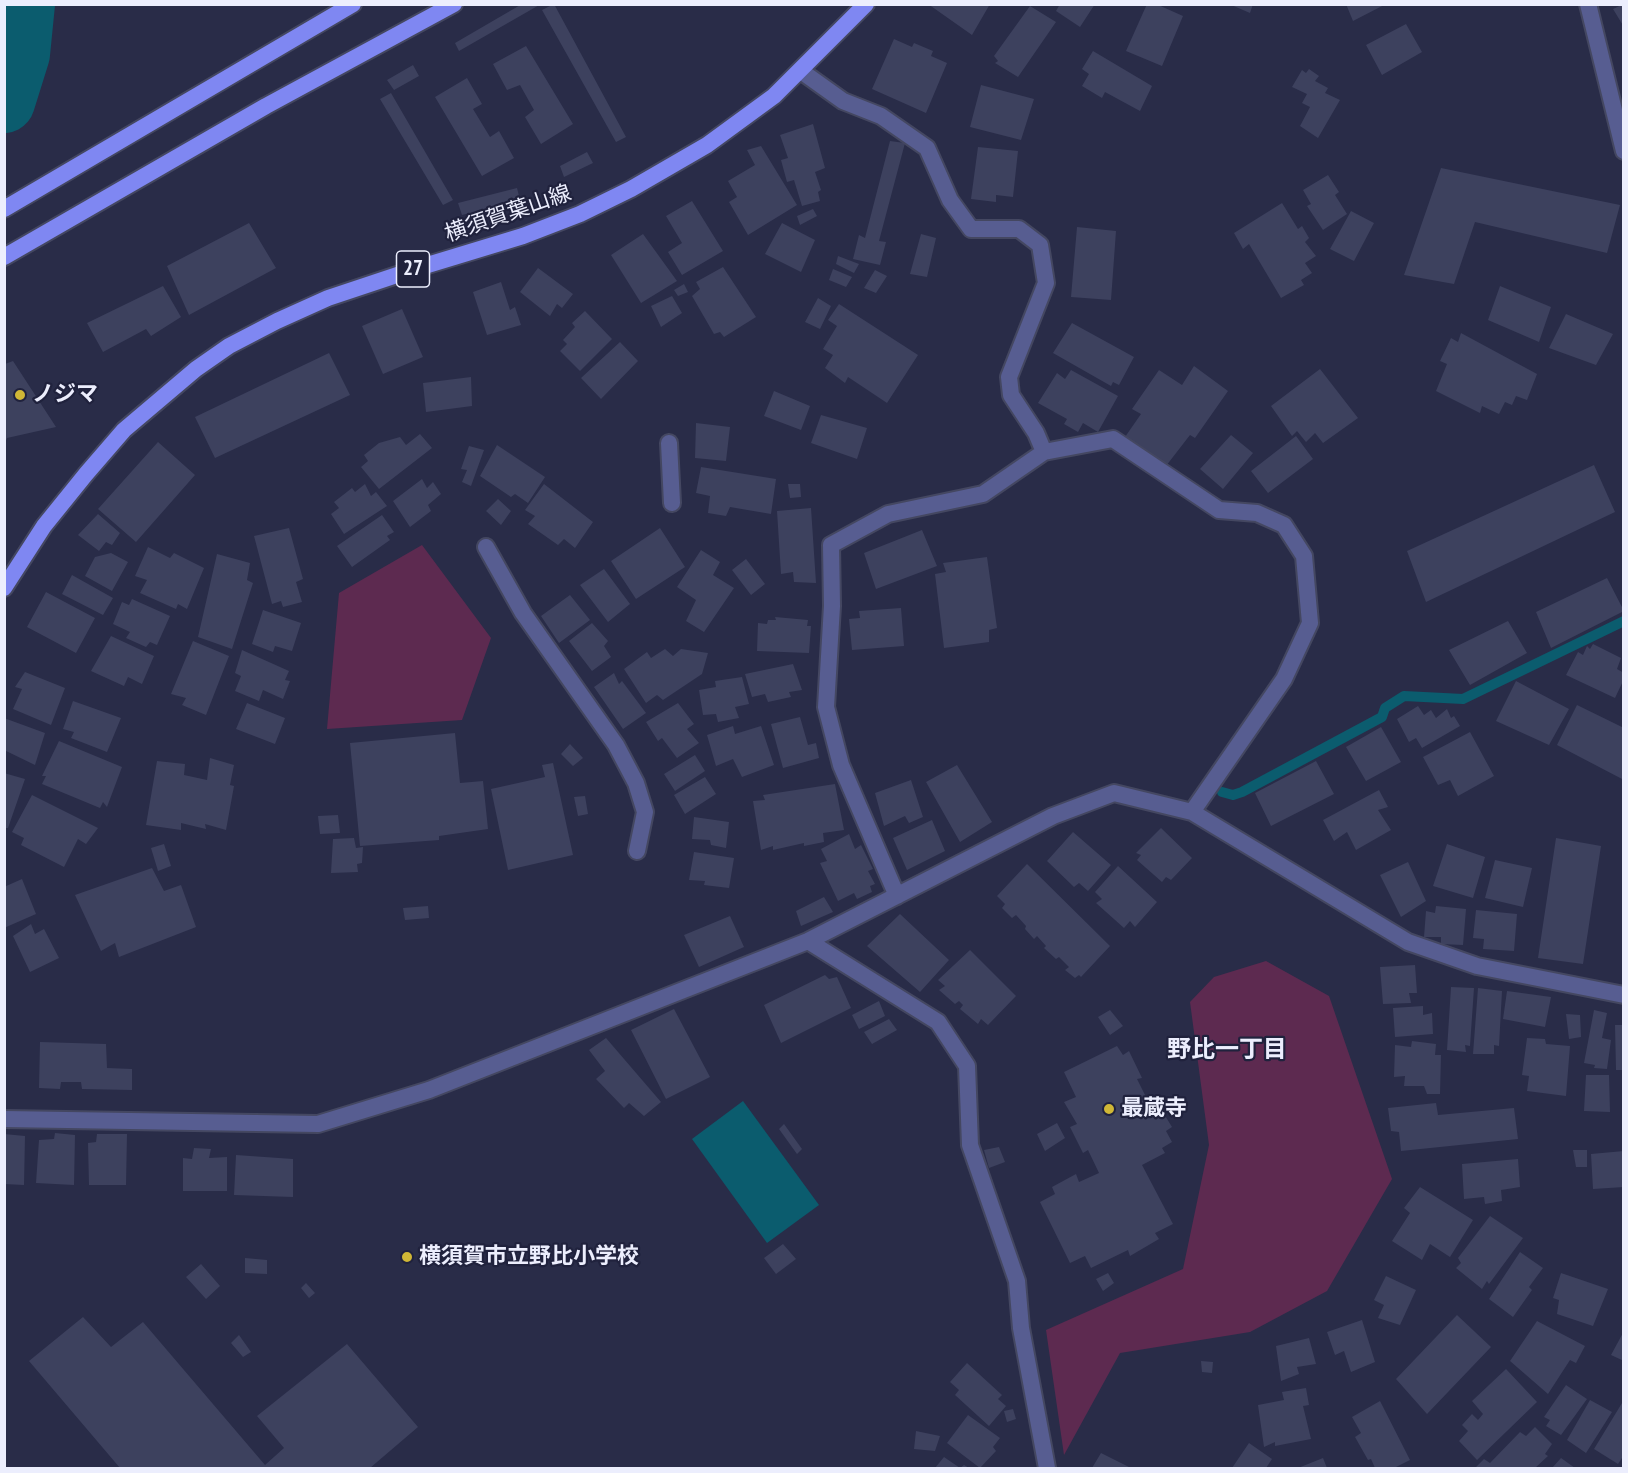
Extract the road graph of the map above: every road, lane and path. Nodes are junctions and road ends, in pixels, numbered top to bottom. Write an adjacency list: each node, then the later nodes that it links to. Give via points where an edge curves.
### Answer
1 (353, 4): 7 (main road)
2 (454, 4): 8 (main road, via 266,106)
3 (866, 4): 5 (main road, 横須賀葉山線 / 27)
4 (1588, 4): 6 (street)
5 (801, 70): 10 (street, via 843,101 881,116 927,148 950,200 971,229 1019,229 1040,245 1046,284 1009,377 1011,395); 13 (main road, 横須賀葉山線 / 27, via 774,96 716,139 580,214 328,298 229,346 124,430 44,526)
6 (1623, 151)
7 (4, 209)
8 (4, 257)
9 (669, 443): 11 (street)
10 (1044, 452): 14 (street, via 1113,439 1219,510 1257,513 1284,525 1304,556 1310,623 1284,679); 16 (street, via 983,494 888,514 831,545 826,707 841,765)
11 (672, 503)
12 (486, 547): 15 (street, via 523,613 615,745 636,783 645,812)
13 (4, 588)
14 (1192, 812): 16 (street, via 1114,793 1053,816); 18 (street, via 1408,942 1477,966)
15 (637, 851)
16 (897, 896): 17 (street)
17 (807, 941): 19 (street, via 429,1090 318,1124); 20 (street, via 938,1022 967,1066 970,1145 1017,1281 1021,1328)
18 (1623, 995)
19 (4, 1119)
20 (1047, 1468)

